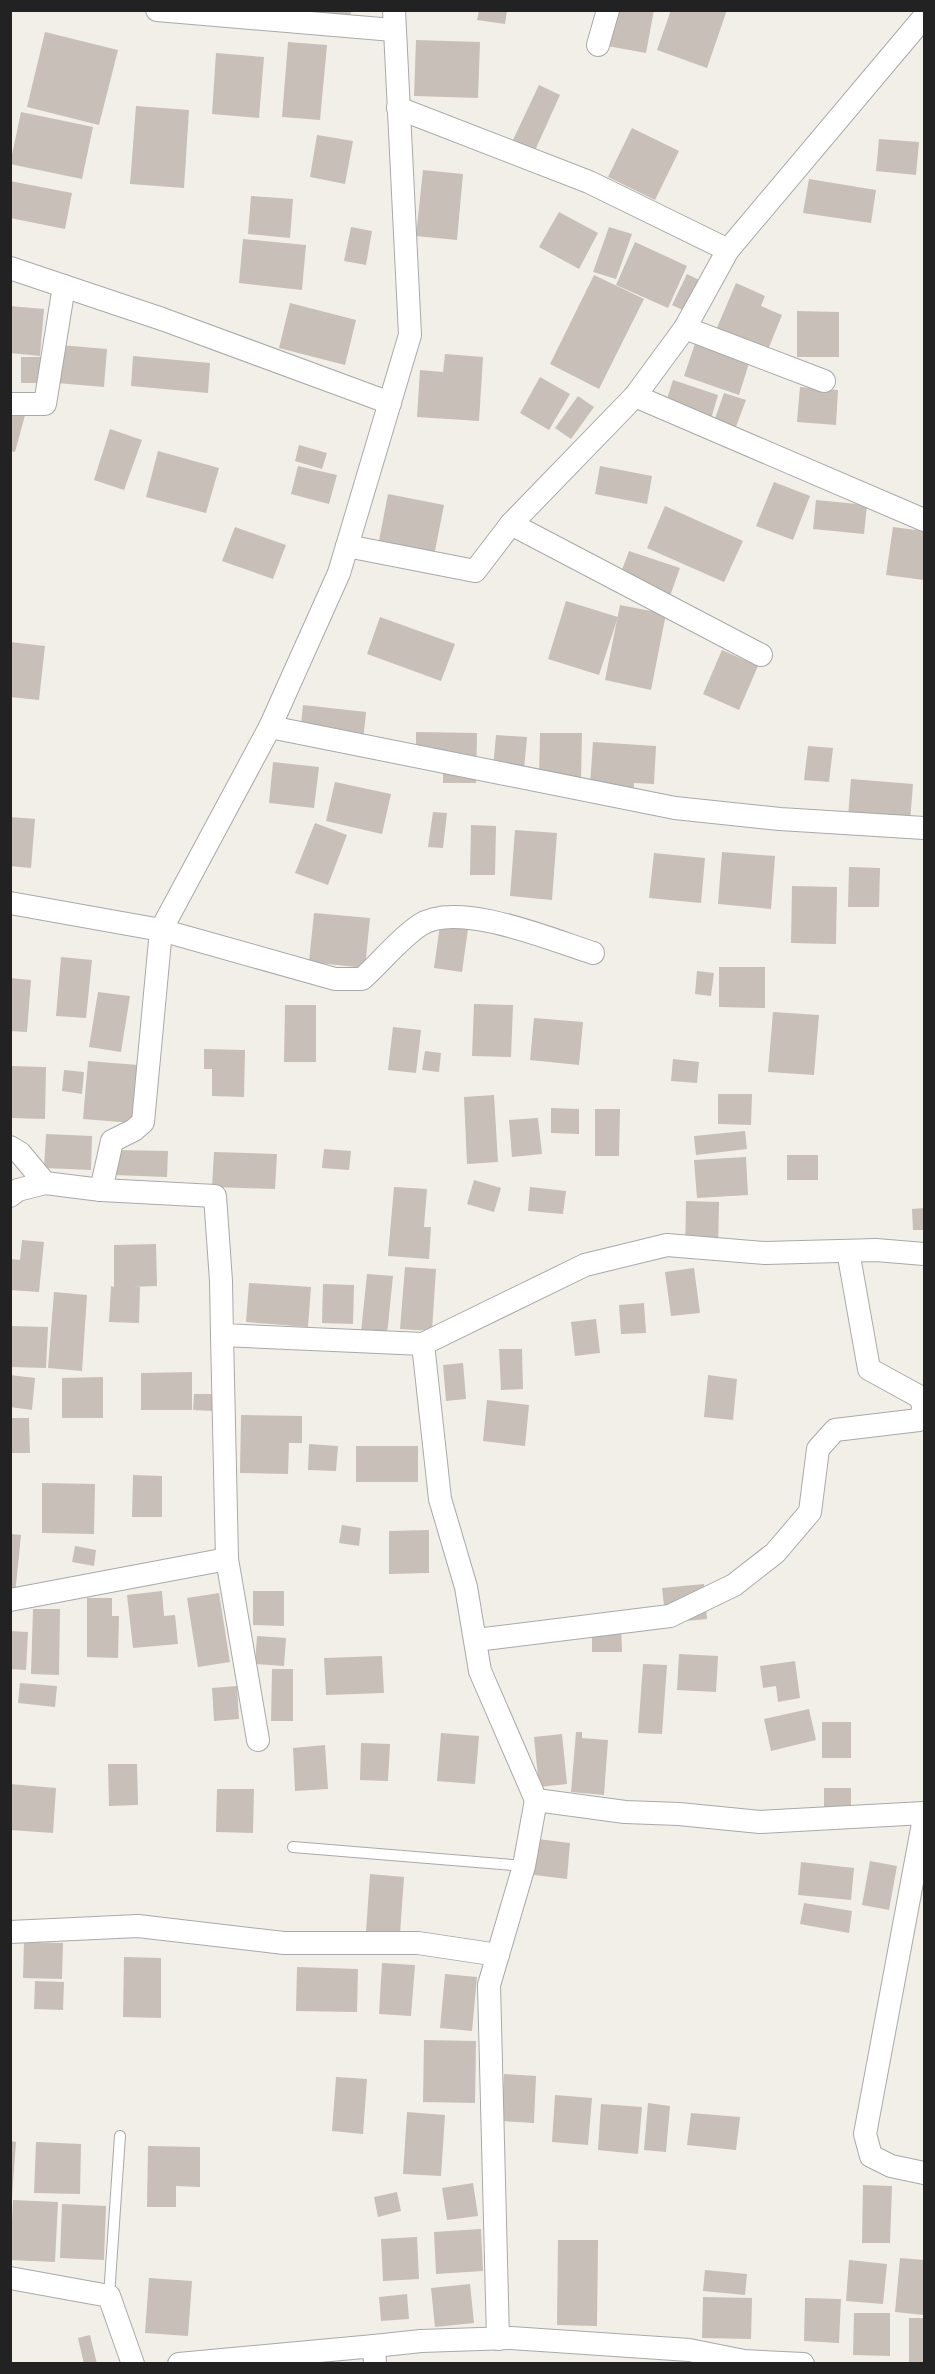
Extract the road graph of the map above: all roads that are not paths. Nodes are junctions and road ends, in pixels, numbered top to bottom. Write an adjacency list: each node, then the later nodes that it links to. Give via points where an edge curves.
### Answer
1 (158, 10): 4 (street)
2 (608, 10): 5 (street)
3 (924, 17): 7 (street)
4 (393, 20): 6 (street)
5 (598, 45)
6 (398, 108): 7 (street, via 589,182); 13 (street, via 410,335)
7 (728, 250): 10 (street)
8 (10, 268): 9 (street)
9 (64, 286): 13 (street); 14 (street, via 45,404)
10 (685, 328): 11 (street); 12 (street)
11 (825, 381)
12 (635, 396): 15 (street); 16 (street)
13 (390, 403): 17 (street)
14 (10, 404)
15 (924, 520)
16 (511, 524): 17 (street, via 475,571); 18 (street)
17 (347, 546): 19 (street, via 339,573)
18 (761, 655)
19 (270, 727): 20 (street, via 675,808); 22 (street)
20 (924, 828)
21 (10, 903): 22 (street)
22 (161, 930): 23 (street, via 335,979 362,979 421,924 449,915 476,918); 26 (street, via 143,1122 112,1141)
23 (593, 953)
24 (10, 1147): 25 (street)
25 (45, 1183): 26 (street); 27 (street, via 18,1190)
26 (101, 1190): 30 (street, via 215,1196)
27 (10, 1197)
28 (848, 1251): 29 (street); 31 (street, via 765,1253 667,1245 585,1264); 34 (street, via 869,1369 920,1396 924,1408 919,1420 836,1430 818,1449 810,1512 775,1553 734,1585 670,1616)
29 (924, 1254)
30 (222, 1335): 31 (street); 32 (street)
31 (423, 1344): 34 (street, via 440,1499 466,1587)
32 (227, 1559): 33 (street); 35 (street)
33 (10, 1600)
34 (476, 1640): 36 (street, via 480,1671)
35 (258, 1740)
36 (536, 1800): 37 (street, via 625,1812 760,1822); 40 (street)
37 (924, 1813)
38 (924, 1818): 44 (street, via 865,2134 871,2156 891,2166)
39 (293, 1847): 40 (lane)
40 (524, 1866): 42 (street)
41 (10, 1932): 42 (street, via 138,1926 284,1943 418,1943)
42 (498, 1955): 47 (street, via 489,1985)
43 (120, 2136): 46 (lane)
44 (924, 2173)
45 (10, 2278): 46 (street)
46 (109, 2296): 49 (street)
47 (498, 2339): 48 (street, via 421,2341); 51 (street, via 689,2350 744,2361)
48 (374, 2355): 50 (street)
49 (133, 2364)
50 (179, 2364)
51 (803, 2364)

